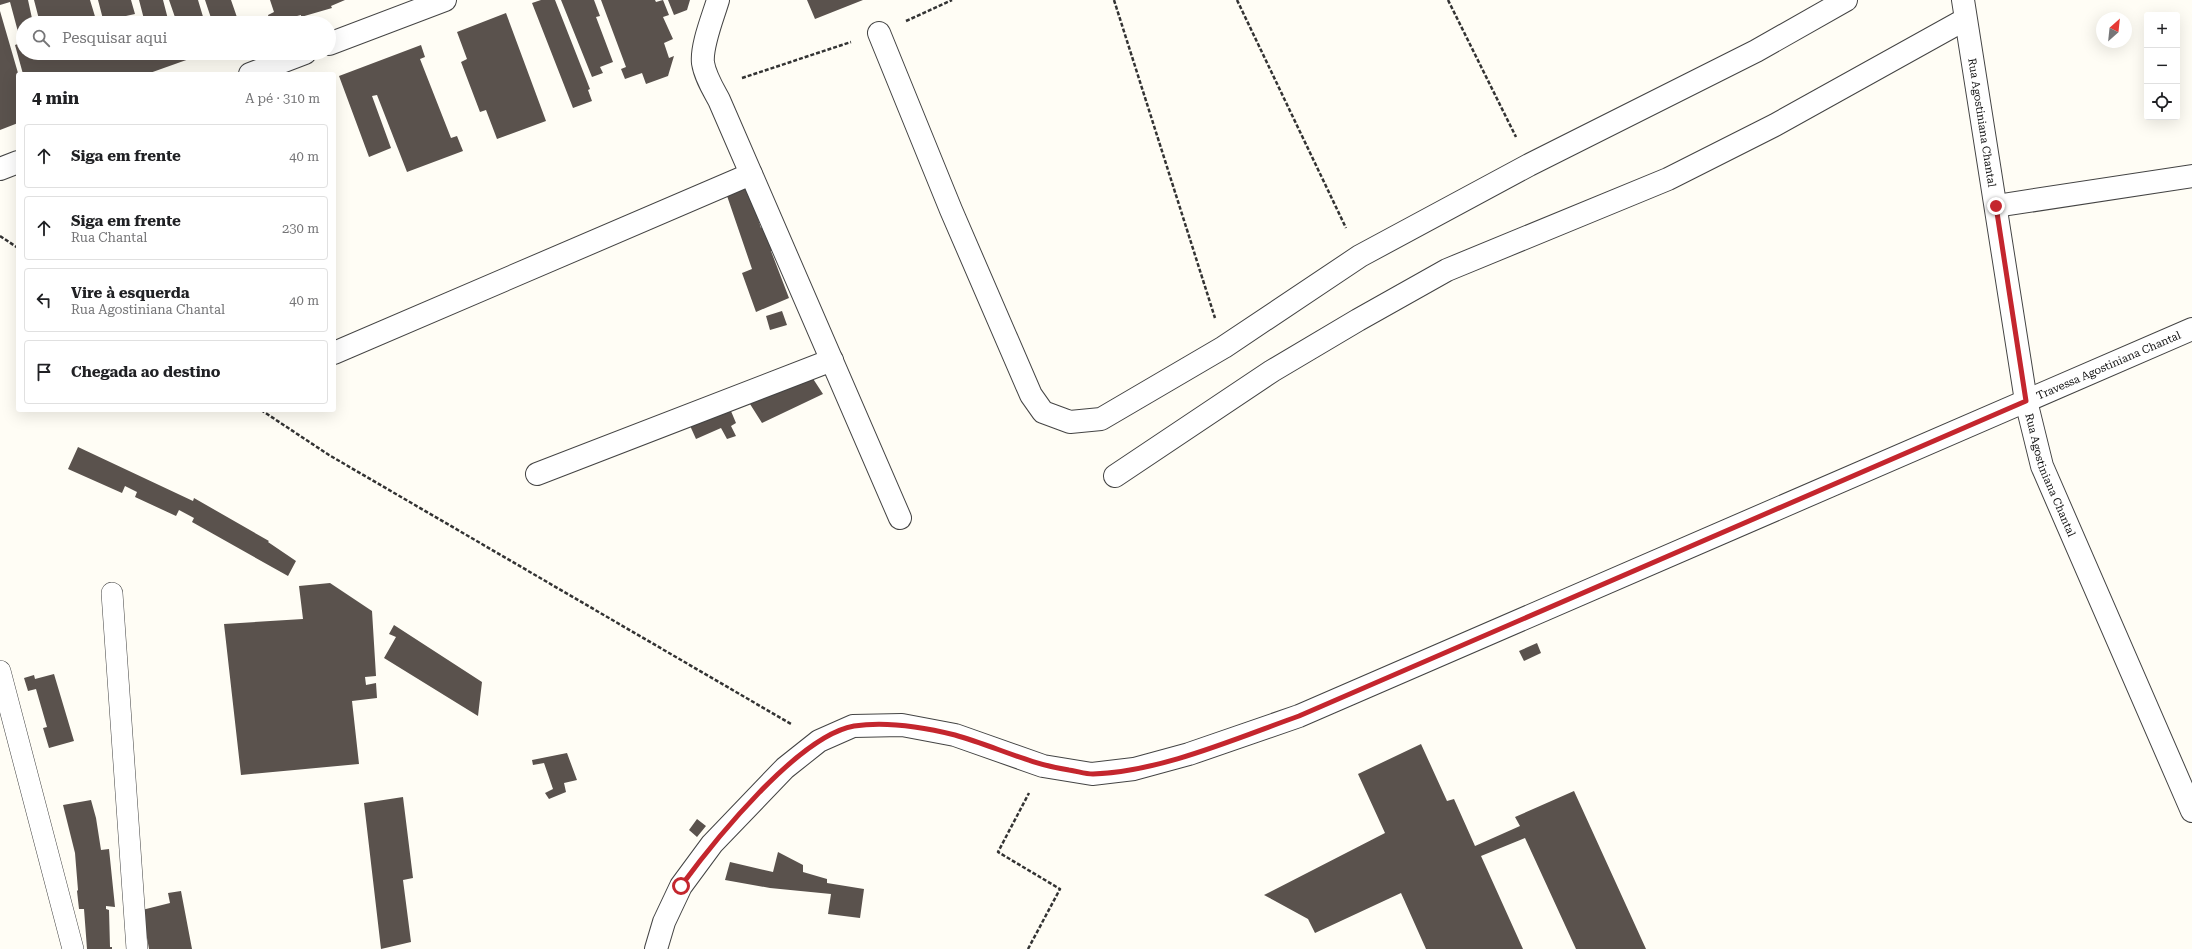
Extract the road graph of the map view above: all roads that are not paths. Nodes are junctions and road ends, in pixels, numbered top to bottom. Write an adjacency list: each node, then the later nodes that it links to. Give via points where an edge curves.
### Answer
1 (445, 0): 6 (street)
2 (718, 0): 11 (street, via 703,63)
3 (1846, 0): 5 (street, via 1756,51 1529,165 1360,256 1224,347 1101,419 1070,422 1043,412 1024,381 951,210)
4 (1963, 10): 13 (street, Rua Agostiniana Chantal); 19 (street, via 1775,124 1668,179 1447,270 1272,372)
5 (880, 33)
6 (336, 41)
7 (287, 60): 8 (street)
8 (255, 72)
9 (16, 163): 10 (street)
10 (0, 168)
11 (751, 174): 15 (street); 16 (street)
12 (2192, 176): 13 (street)
13 (1996, 206): 17 (street, Rua Agostiniana Chantal)
14 (2192, 329): 17 (street, Travessa Agostiniana Chantal)
15 (336, 352)
16 (832, 360): 18 (street); 20 (street)
17 (2026, 401): 23 (street, Rua Agostiniana Chantal, via 2042,466); 26 (street, Travessa Agostiniana Chantal, via 1299,716 1189,754 1134,769 1092,774 1044,766 955,735 902,725 853,726 820,741 785,768 712,844 681,886 664,922)
18 (537, 474)
19 (1116, 476)
20 (900, 518)
21 (112, 593): 25 (lane)
22 (0, 671): 24 (lane)
23 (2192, 811)
24 (73, 949)
25 (137, 949)
26 (656, 949)

